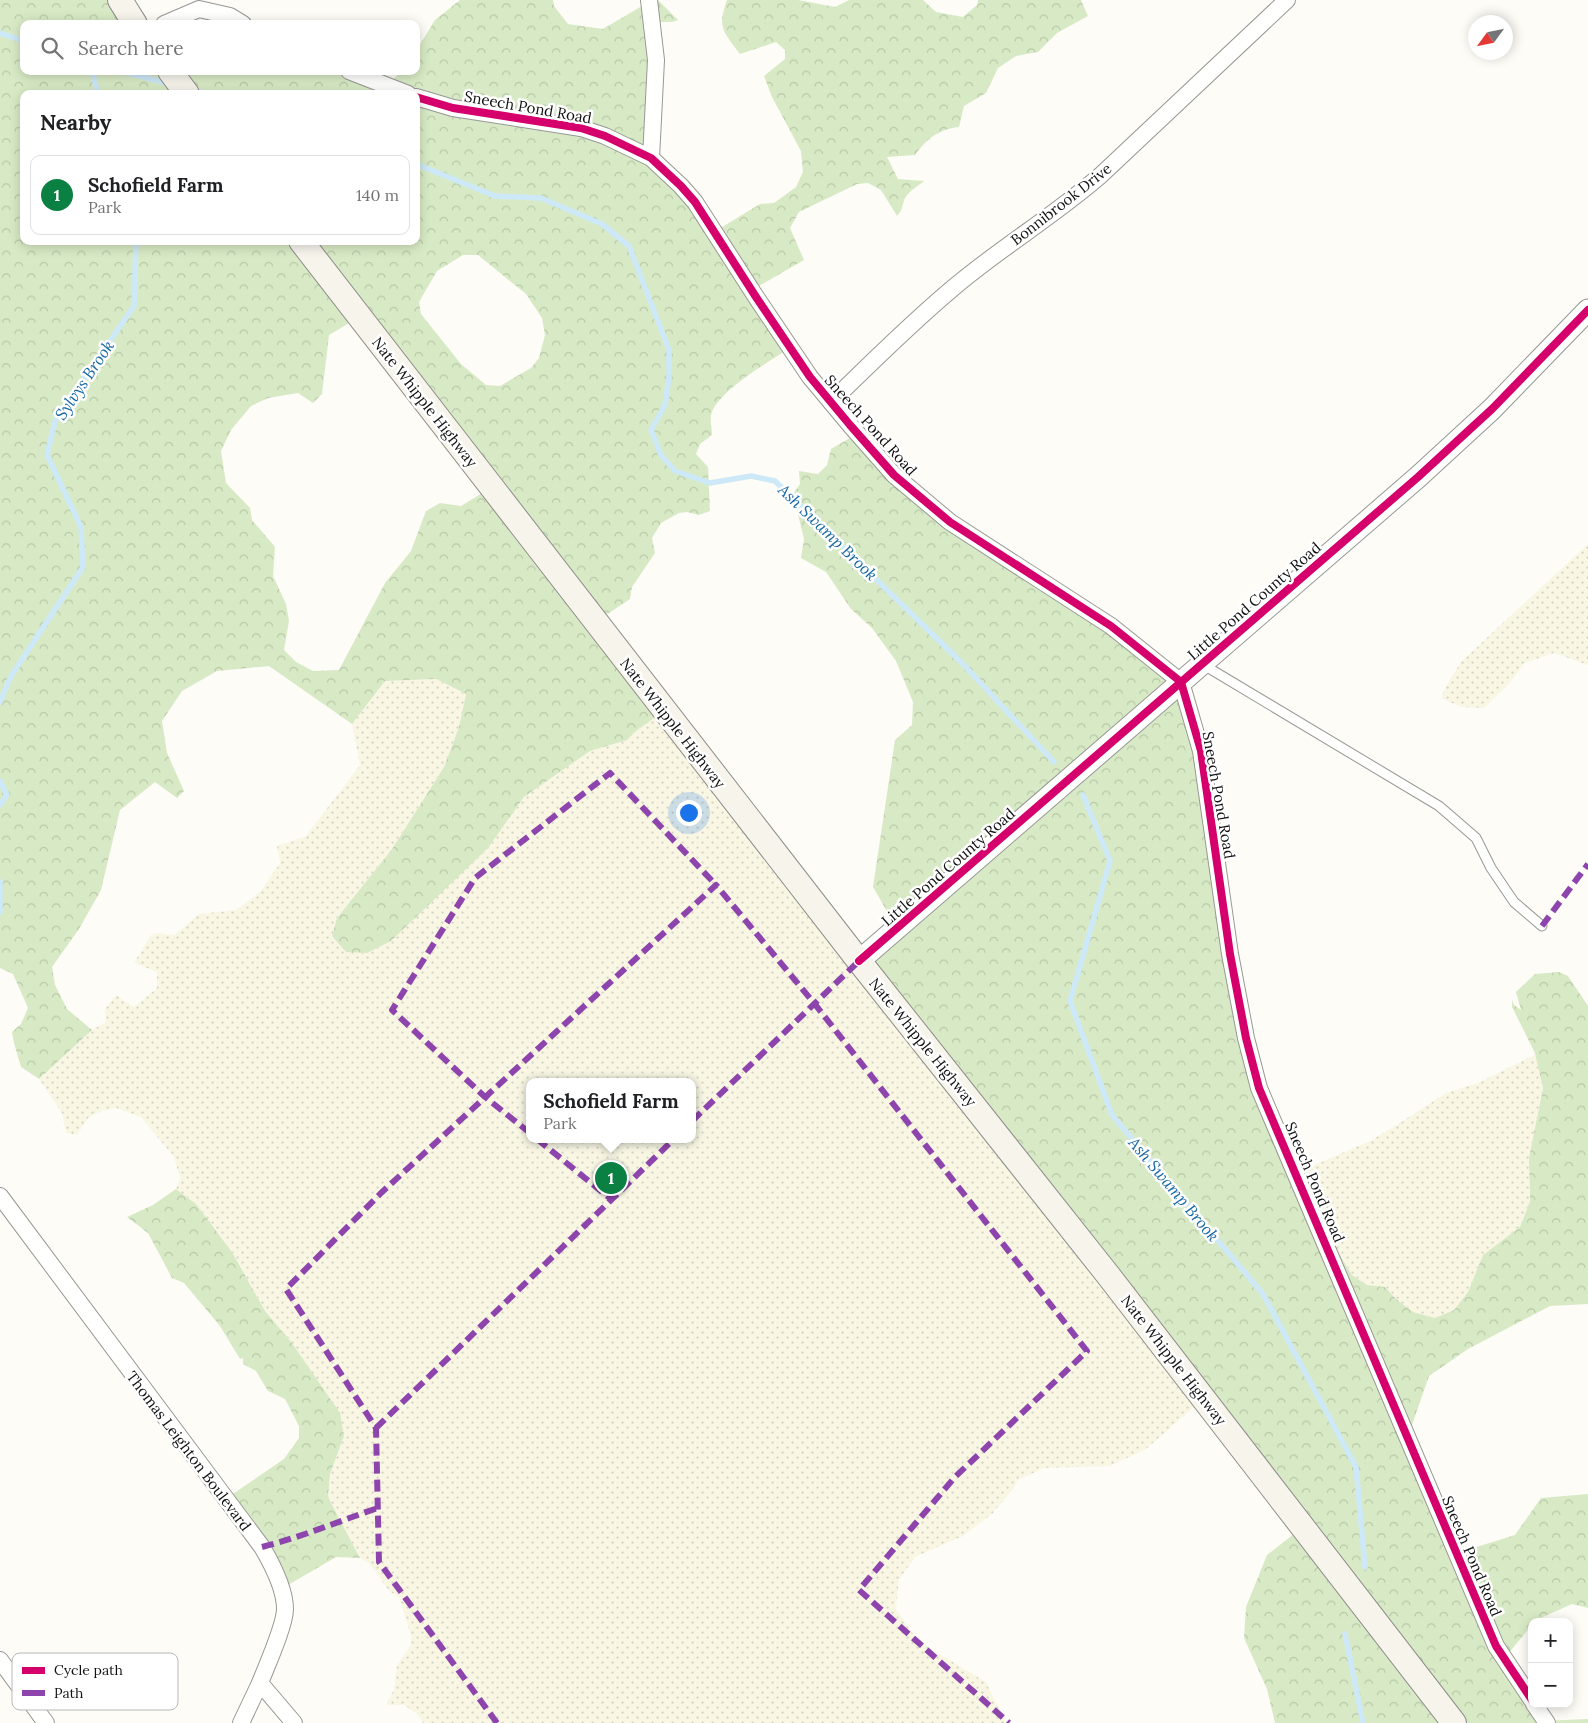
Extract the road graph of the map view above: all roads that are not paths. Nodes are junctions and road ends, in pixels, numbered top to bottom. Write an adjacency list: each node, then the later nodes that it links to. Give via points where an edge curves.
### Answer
1 (120, 0): 4 (main road)
2 (649, 0): 12 (street, via 656,60)
3 (1287, 0): 15 (street, Bonnibrook Drive, via 1101,175 953,288)
4 (132, 20)
5 (173, 20): 6 (street, via 199,9)
6 (236, 20)
7 (172, 75): 9 (main road)
8 (359, 75): 10 (street)
9 (184, 90)
10 (398, 90)
11 (420, 98): 12 (street, Sneech Pond Road, via 452,108 581,128)
12 (652, 158): 15 (street, Sneech Pond Road, via 695,202 792,352)
13 (303, 245): 19 (main road, Nate Whipple Highway)
14 (1588, 310): 16 (street, Little Pond County Road, via 1455,444)
15 (831, 402): 17 (street, Sneech Pond Road, via 894,475 923,500 978,541 1111,626)
16 (1202, 664): 17 (street, Little Pond County Road); 18 (lane, via 1438,806 1476,838 1514,902)
17 (1181, 682): 19 (street, Little Pond County Road); 24 (street, Sneech Pond Road, via 1201,752 1230,954 1259,1088 1496,1646)
18 (1542, 926)
19 (859, 961): 30 (main road, Nate Whipple Highway, via 1108,1274)
20 (0, 1196): 23 (street, Thomas Leighton Boulevard, via 262,1547 272,1565 285,1609)
21 (0, 1660): 22 (street)
22 (12, 1676)
23 (260, 1683): 28 (street, Thomas Leighton Boulevard); 29 (street)
24 (1528, 1694)
25 (1537, 1708): 31 (street)
26 (37, 1710): 27 (street)
27 (46, 1723)
28 (241, 1723)
29 (294, 1723)
30 (1454, 1723)
31 (1547, 1723)

